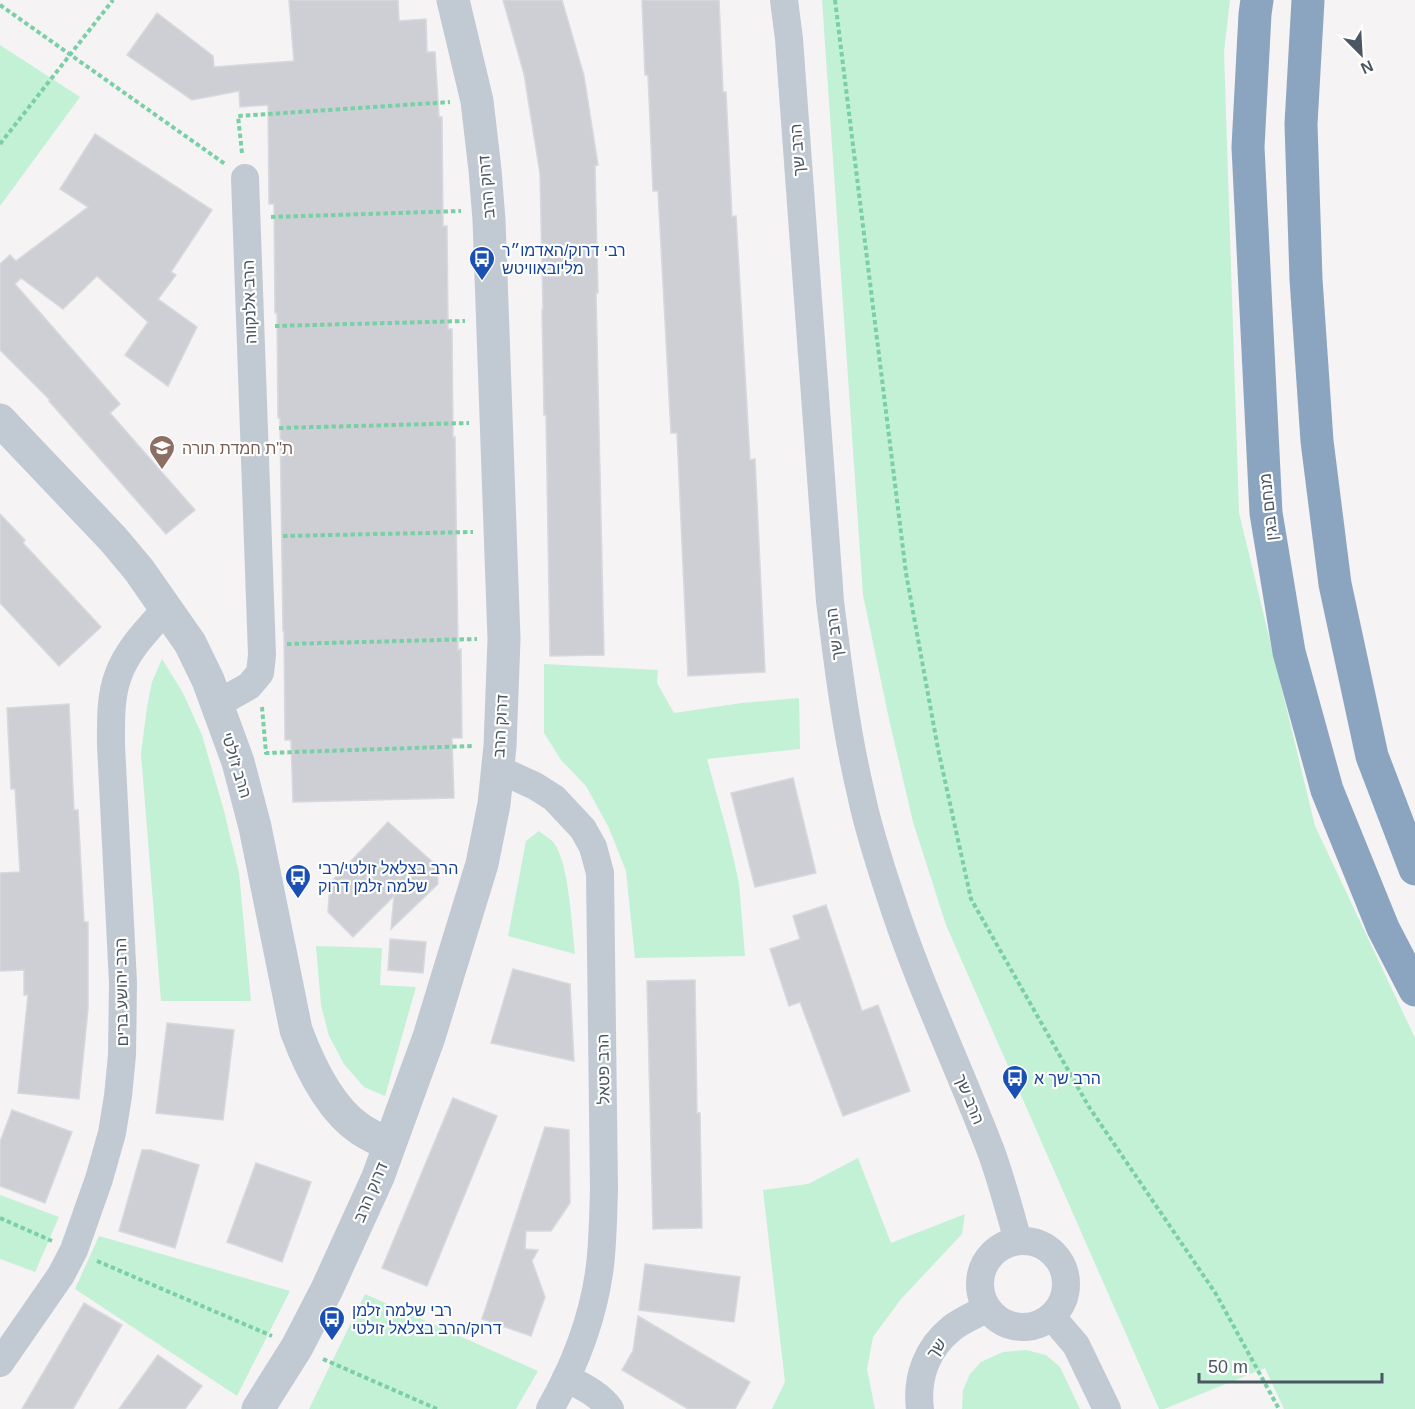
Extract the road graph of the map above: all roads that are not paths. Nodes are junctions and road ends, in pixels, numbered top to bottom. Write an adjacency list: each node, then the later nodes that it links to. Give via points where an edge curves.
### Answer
1 (453, 0): 9 (street, דרוק הרב, via 477,101 488,210 504,639)
2 (784, 0): 13 (street, הרב שך, via 830,601 856,771 890,897 992,1155)
3 (1257, 0): 11 (highway, מנחם בגין, via 1248,147 1266,513 1289,652 1327,789 1383,928)
4 (1308, 1): 10 (highway, via 1301,136 1306,279 1320,463 1335,584 1372,756)
5 (245, 178): 8 (street, הרב אלנקווה, via 262,655 260,673 249,686)
6 (0, 420): 7 (street, הרב ז'ולטי, via 113,539)
7 (166, 609): 8 (street, הרב ז'ולטי, via 190,643); 16 (street, הרב יהושע ברים, via 127,657 117,678 111,719 123,983 122,1055 112,1133 74,1250)
8 (217, 704): 12 (street, הרב ז'ולטי, via 252,816 296,1030 320,1083 338,1107 359,1128)
9 (499, 757): 12 (street, דרוק הרב, via 482,864 429,1037); 17 (street, הרב פטאל, via 554,798 583,830 593,847 600,873 602,1235 591,1311)
10 (1415, 869)
11 (1415, 990)
12 (389, 1145): 18 (street, דרוק הרב, via 327,1289)
13 (1018, 1241): 14 (street, via 1004,1245 983,1266 979,1281); 15 (street, via 1045,1247 1062,1266 1065,1293)
14 (986, 1309): 15 (street, via 1010,1327 1039,1325); 21 (street, שך, via 953,1327 933,1350 920,1378)
15 (1052, 1317): 22 (street, via 1076,1346)
16 (0, 1363)
17 (566, 1377): 19 (street, הרב פטאל); 20 (street, via 589,1389)
18 (258, 1409)
19 (550, 1409)
20 (610, 1409)
21 (921, 1409)
22 (1107, 1409)

